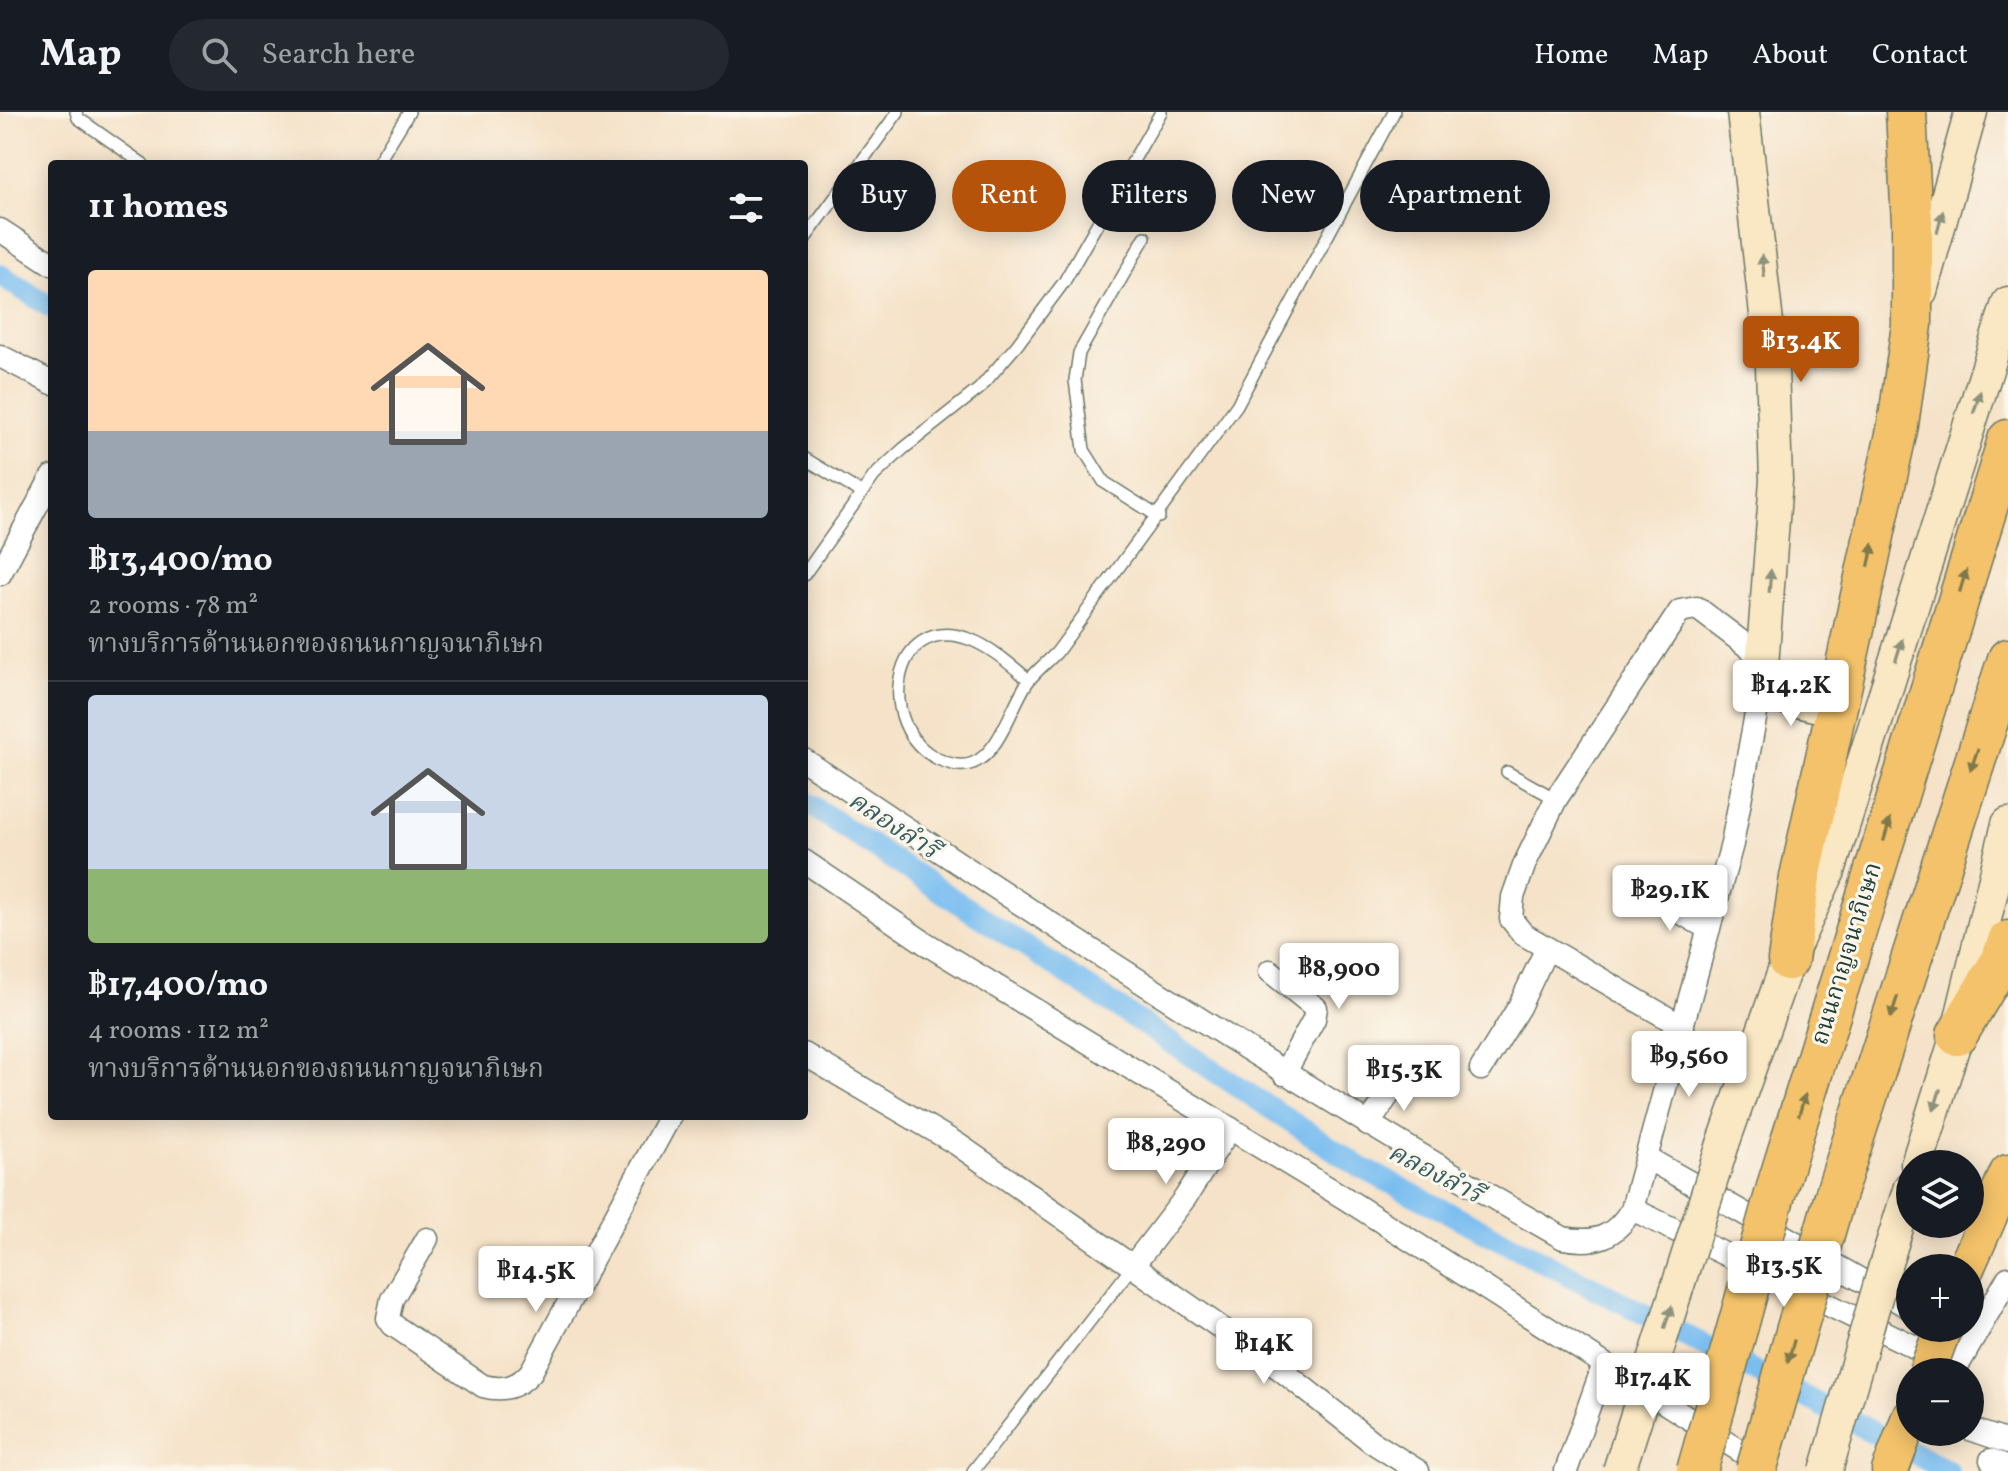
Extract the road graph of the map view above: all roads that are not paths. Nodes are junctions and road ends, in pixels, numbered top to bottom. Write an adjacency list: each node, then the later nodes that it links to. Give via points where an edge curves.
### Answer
1 (76, 112): 9 (lane)
2 (409, 112): 10 (lane)
3 (898, 112): 12 (lane)
4 (1161, 112): 22 (lane, via 1064,282 1017,345 979,389 903,449)
5 (1394, 112): 23 (lane, via 1237,405)
6 (1743, 112): 26 (main road, one-way to 6, via 1776,480 1772,367)
7 (1906, 112): 16 (highway)
8 (1971, 112): 16 (main road, one-way to 8)
9 (137, 160)
10 (379, 160)
11 (0, 230): 14 (street)
12 (808, 235)
13 (1145, 237): 23 (lane, via 1079,353 1075,380 1084,450 1104,482)
14 (48, 261)
15 (2008, 303): 40 (main road, one-way to 15, via 1829,871)
16 (1912, 325): 30 (highway, one-way to 16, via 1887,484)
17 (0, 356): 18 (street)
18 (48, 381)
19 (2008, 440): 71 (highway, ถนนกาญจนาภิเษก, one-way to 19, bridge, via 1779,1180)
20 (808, 460): 22 (lane)
21 (48, 484): 25 (street)
22 (860, 492): 24 (lane)
23 (1159, 517): 28 (lane, via 1057,652)
24 (808, 569)
25 (0, 574)
26 (1764, 659): 29 (main road); 33 (street, via 1697,608 1680,611)
27 (2008, 659): 72 (highway, one-way to 72, bridge, via 1835,1196)
28 (1029, 680): 28 (lane, via 968,638 928,638 913,649 900,674 902,721 930,755 962,766 975,763 996,739)
29 (1760, 692): 30 (main road); 37 (street, via 1740,806)
30 (1835, 710): 40 (highway)
31 (808, 763): 46 (street, via 1104,962)
32 (1507, 772): 33 (lane)
33 (1556, 799): 39 (street, via 1525,863 1510,911 1515,928)
34 (2008, 824): 43 (main road)
35 (808, 864): 50 (street, via 925,943)
36 (1655, 898): 37 (street)
37 (1709, 929): 42 (street)
38 (2008, 941): 43 (highway)
39 (1547, 948): 42 (street); 45 (street)
40 (1788, 960): 70 (main road, one-way to 40, bridge)
41 (1270, 971): 46 (street, via 1316,1008)
42 (1683, 1027): 52 (street)
43 (1957, 1035): 51 (main road, one-way to 51)
44 (808, 1056): 58 (street, via 957,1144)
45 (1481, 1069)
46 (1284, 1074): 49 (street)
47 (1401, 1076): 49 (street)
48 (668, 1120): 56 (street, via 531,1372 512,1387 483,1386 388,1318 392,1299)
49 (1368, 1125): 54 (street, via 1563,1238 1599,1240 1614,1233)
50 (1230, 1128): 58 (street); 63 (street)
51 (1921, 1150)
52 (1647, 1158): 54 (street); 60 (street)
53 (2008, 1173): 57 (main road)
54 (1632, 1209): 62 (street)
55 (1896, 1231): 74 (main road, bridge)
56 (427, 1239)
57 (1972, 1254)
58 (1132, 1267): 67 (lane); 68 (street)
59 (2008, 1278): 61 (street)
60 (1896, 1300)
61 (1984, 1302)
62 (1923, 1358)
63 (1596, 1360): 69 (street); 73 (street)
64 (1984, 1434): 65 (street)
65 (2008, 1442)
66 (1899, 1446): 75 (main road)
67 (973, 1471)
68 (1418, 1471)
69 (1566, 1471)
70 (1619, 1471)
71 (1697, 1471)
72 (1756, 1471)
73 (1772, 1471)
74 (1826, 1471)
75 (1890, 1471)

